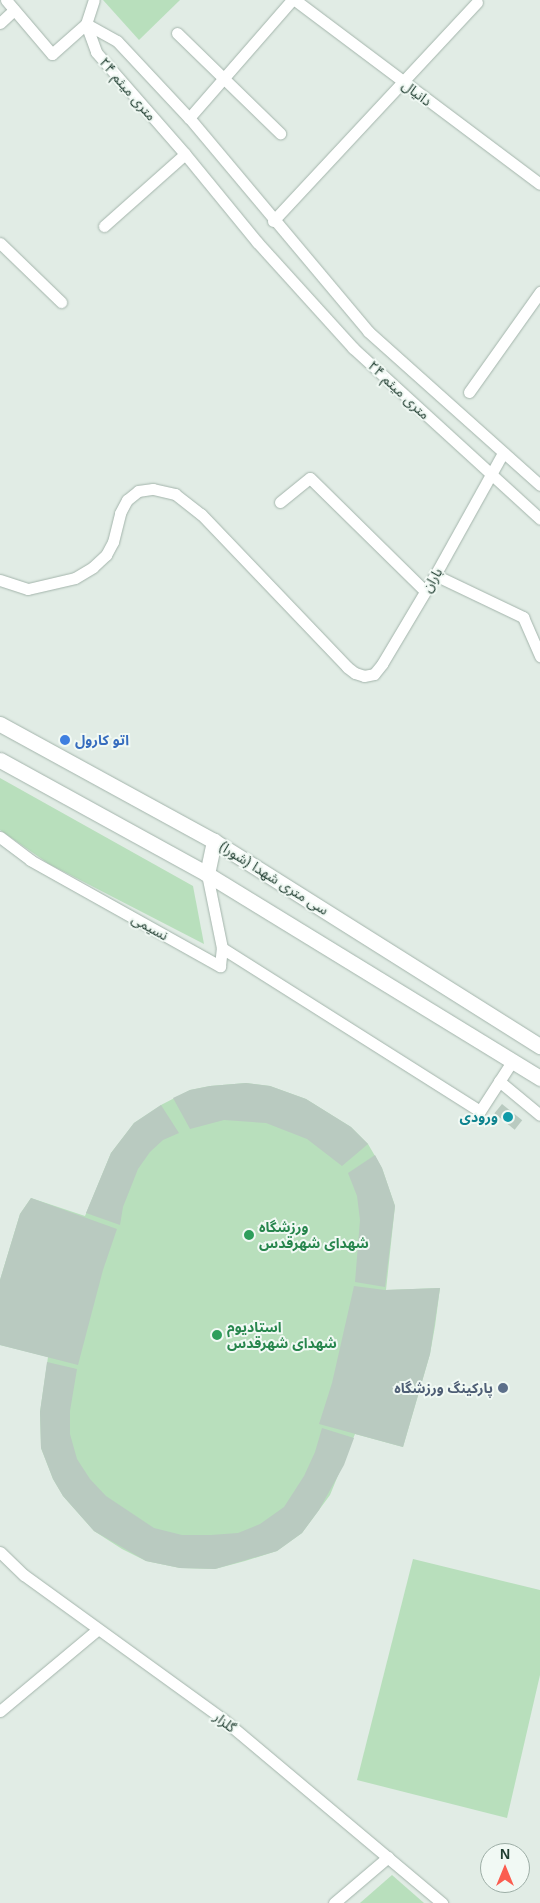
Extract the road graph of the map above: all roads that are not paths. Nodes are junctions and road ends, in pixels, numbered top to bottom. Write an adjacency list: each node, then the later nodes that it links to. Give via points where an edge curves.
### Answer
1 (6, 0): 5 (street)
2 (94, 0): 7 (street)
3 (294, 0): 9 (street); 10 (street, دانیال)
4 (477, 2): 10 (street)
5 (14, 10): 6 (street); 7 (street, via 52,54)
6 (0, 23)
7 (86, 24): 11 (street, ۲۴ متری میثم, via 117,41); 13 (street, ۲۴ متری میثم, via 96,52)
8 (177, 33): 9 (street)
9 (224, 78): 11 (street); 12 (street)
10 (402, 82): 14 (street, دانیال); 15 (street)
11 (188, 118): 15 (street, ۲۴ متری میثم)
12 (280, 133)
13 (185, 154): 16 (street); 21 (street, ۲۴ متری میثم, via 257,242)
14 (540, 184)
15 (273, 222): 20 (street, ۲۴ متری میثم)
16 (104, 226)
17 (0, 243): 19 (street)
18 (540, 292): 22 (street)
19 (61, 302)
20 (368, 331): 21 (street); 23 (street, ۲۴ متری میثم)
21 (353, 348): 24 (street, ۲۴ متری میثم)
22 (468, 392)
23 (503, 453): 24 (street, باران); 25 (street, ۲۴ متری میثم)
24 (490, 474): 27 (street, ۲۴ متری میثم); 28 (street, باران)
25 (540, 485)
26 (280, 502): 30 (street, via 310,478)
27 (540, 519)
28 (436, 574): 30 (street, باران); 31 (street, via 523,617)
29 (0, 580): 30 (street, باران, via 28,589 75,578 106,555 127,500 138,491 153,489 175,494 201,514 355,673 364,676 374,674)
30 (425, 591)
31 (540, 656)
32 (0, 724): 35 (main road, سی متری شهدا (شورا))
33 (0, 760): 36 (main road)
34 (0, 837): 37 (street, نسیمی, via 30,860 220,966)
35 (214, 841): 36 (main road); 38 (main road, سی متری شهدا (شورا))
36 (207, 874): 37 (street); 39 (main road)
37 (222, 948): 41 (street, via 480,1111)
38 (540, 1046)
39 (514, 1060): 40 (main road); 41 (street)
40 (540, 1078)
41 (499, 1081): 42 (street)
42 (540, 1115)
43 (0, 1552): 44 (street, گلزار, via 24,1575)
44 (97, 1630): 45 (street); 46 (street, گلزار, via 224,1720)
45 (0, 1711)
46 (388, 1857): 47 (street); 48 (street, گلزار)
47 (334, 1903)
48 (442, 1903)

